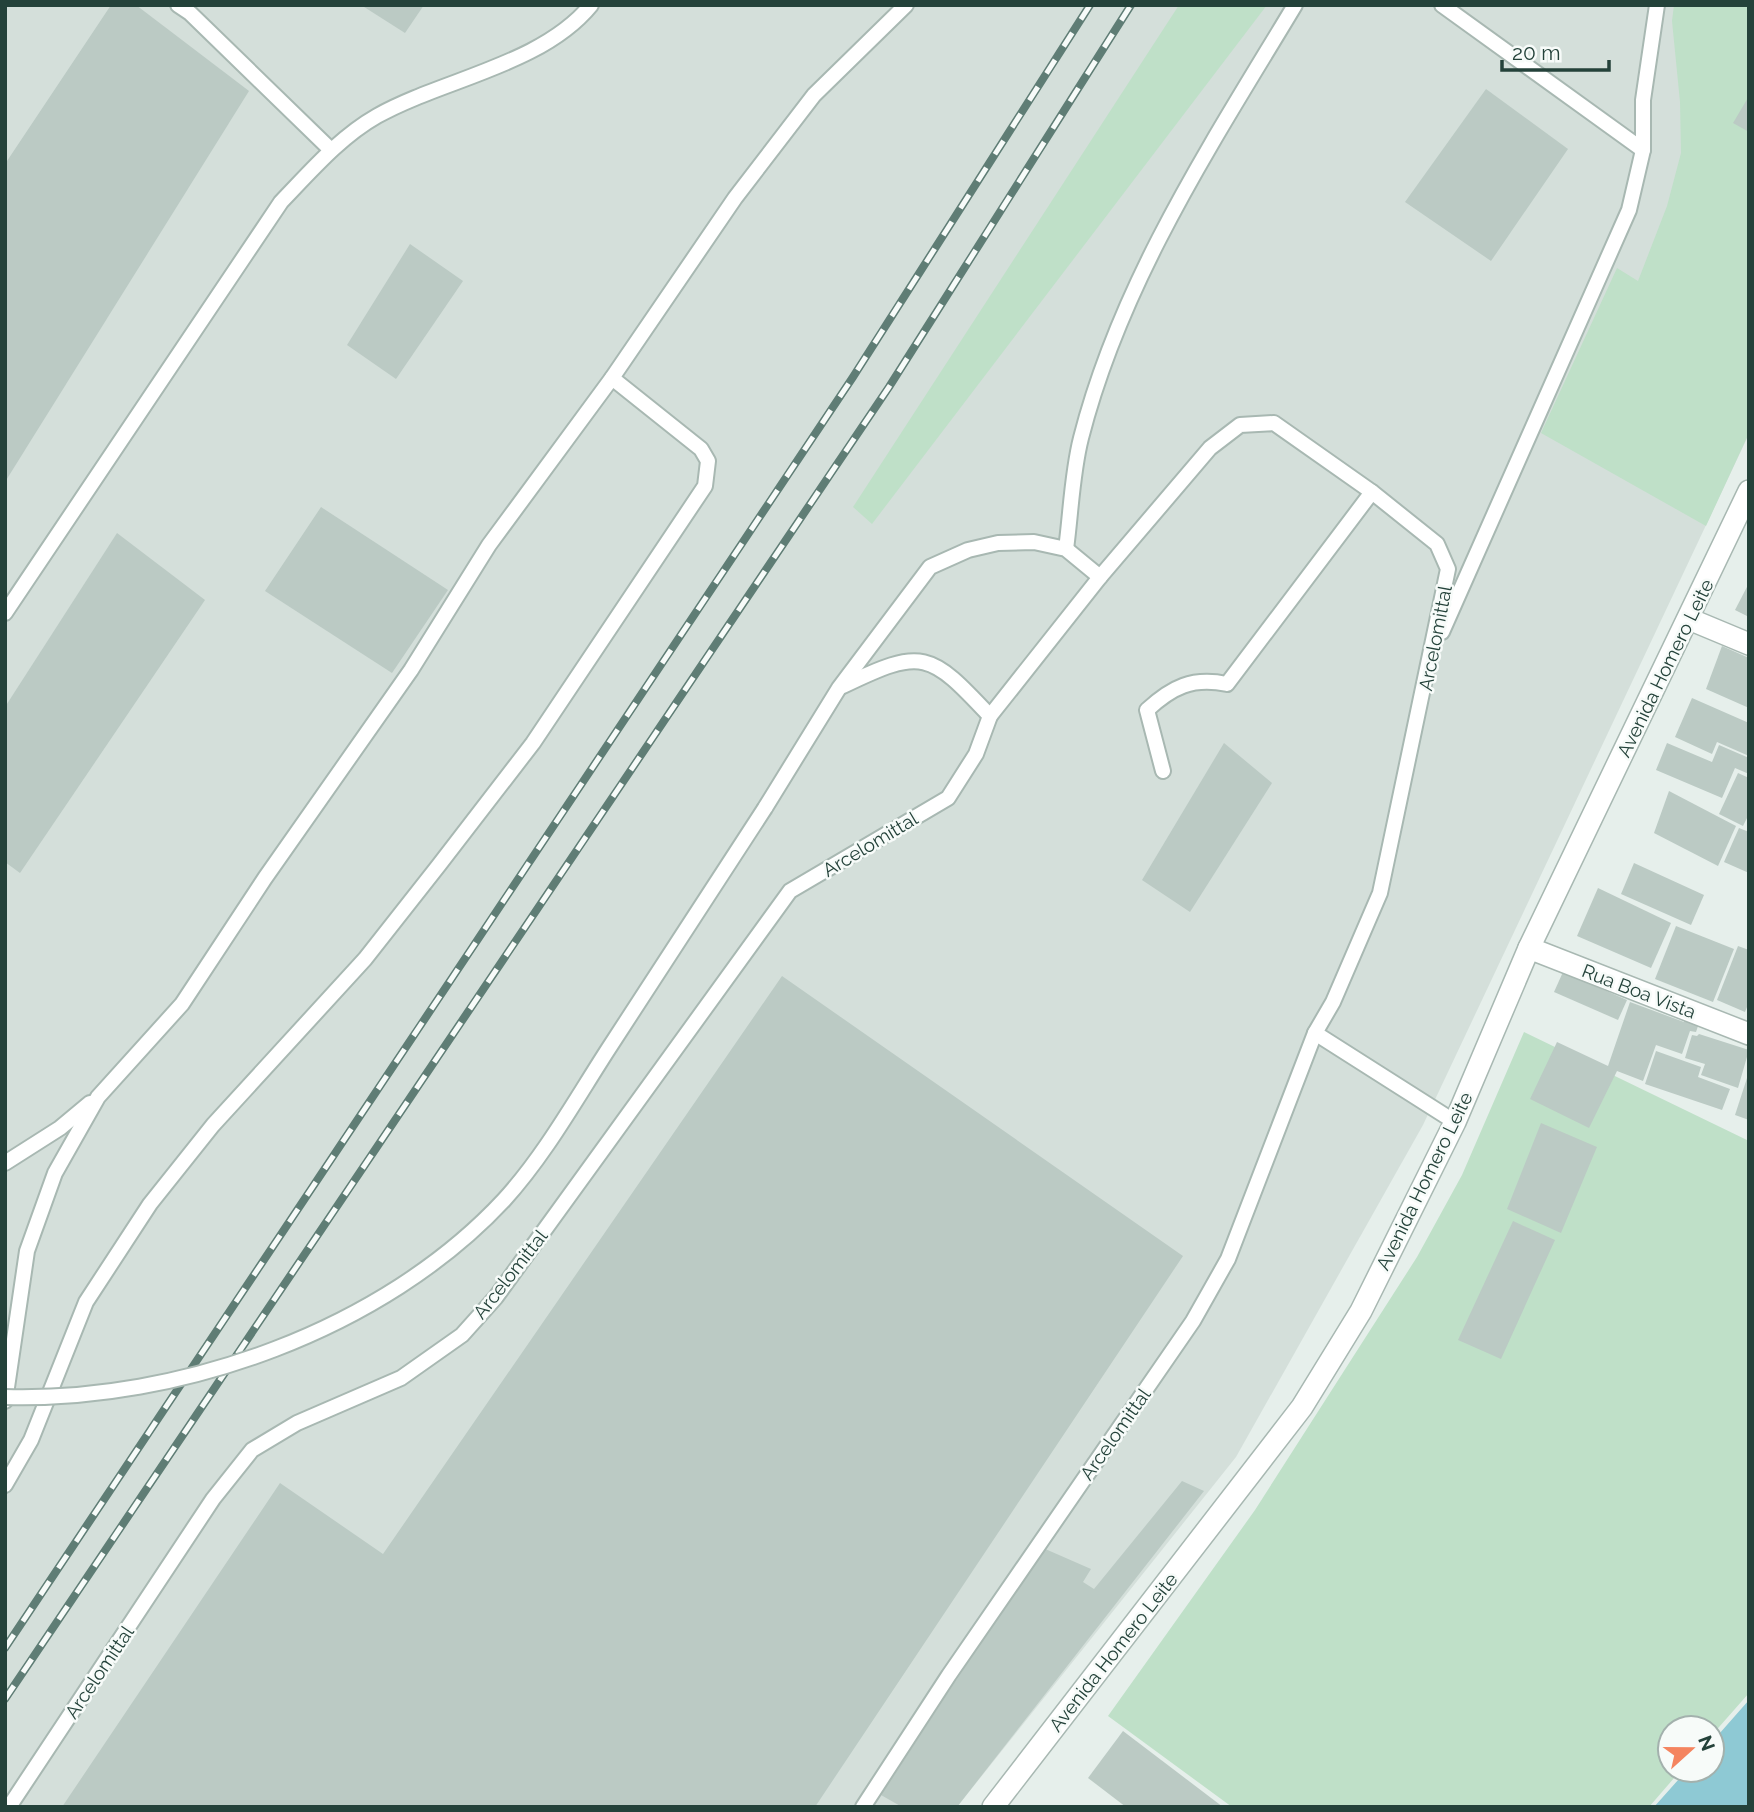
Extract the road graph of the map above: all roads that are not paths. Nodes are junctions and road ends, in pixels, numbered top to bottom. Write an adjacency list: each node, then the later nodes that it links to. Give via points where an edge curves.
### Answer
1 (178, 5): 7 (lane)
2 (591, 5): 7 (lane, via 557,37 377,117)
3 (906, 5): 9 (lane, via 814,95 735,198)
4 (1295, 5): 12 (lane, via 1144,267 1105,358 1080,440)
5 (1442, 5): 8 (lane)
6 (1657, 5): 8 (lane, via 1643,100)
7 (331, 150): 14 (lane, via 281,202)
8 (1643, 150): 17 (lane, via 1629,211)
9 (612, 378): 24 (lane, via 489,544 411,670 182,1004); 28 (lane, via 701,449 708,461 705,486 533,743 439,865 365,958 213,1125 150,1204 86,1302 31,1440)
10 (1749, 491): 15 (street, Avenida Homero Leite)
11 (1373, 492): 13 (lane, Arcelomittal, via 1274,423 1240,425 1210,448); 17 (lane, Arcelomittal, via 1437,544 1448,569); 20 (lane, via 1227,684 1190,681 1147,710)
12 (1066, 549): 13 (lane); 18 (lane, via 1034,542 998,543 968,550 930,568)
13 (1100, 577): 19 (lane, Arcelomittal)
14 (5, 613)
15 (1689, 619): 16 (street); 21 (street, Avenida Homero Leite)
16 (1749, 645)
17 (1432, 655): 22 (lane, Arcelomittal, via 1380,893)
18 (839, 688): 19 (lane, via 889,664 923,660 955,679); 27 (lane, bridge, via 553,1136 504,1200 452,1248 389,1293 260,1355 173,1380 102,1393)
19 (990, 716): 29 (lane, Arcelomittal, via 976,754 948,798 790,891 496,1297 462,1335 401,1378 296,1423 252,1450 213,1499)
20 (1163, 771)
21 (1529, 948): 23 (street, Rua Boa Vista); 25 (street, Avenida Homero Leite)
22 (1315, 1033): 25 (lane); 30 (lane, Arcelomittal, via 1228,1259 1193,1321)
23 (1749, 1034)
24 (98, 1097): 26 (lane); 27 (lane, via 55,1173 27,1251)
25 (1455, 1122): 31 (street, Avenida Homero Leite, via 1361,1311 1302,1407)
26 (5, 1163)
27 (5, 1399)
28 (5, 1485)
29 (9, 1807)
30 (863, 1807)
31 (993, 1807)

